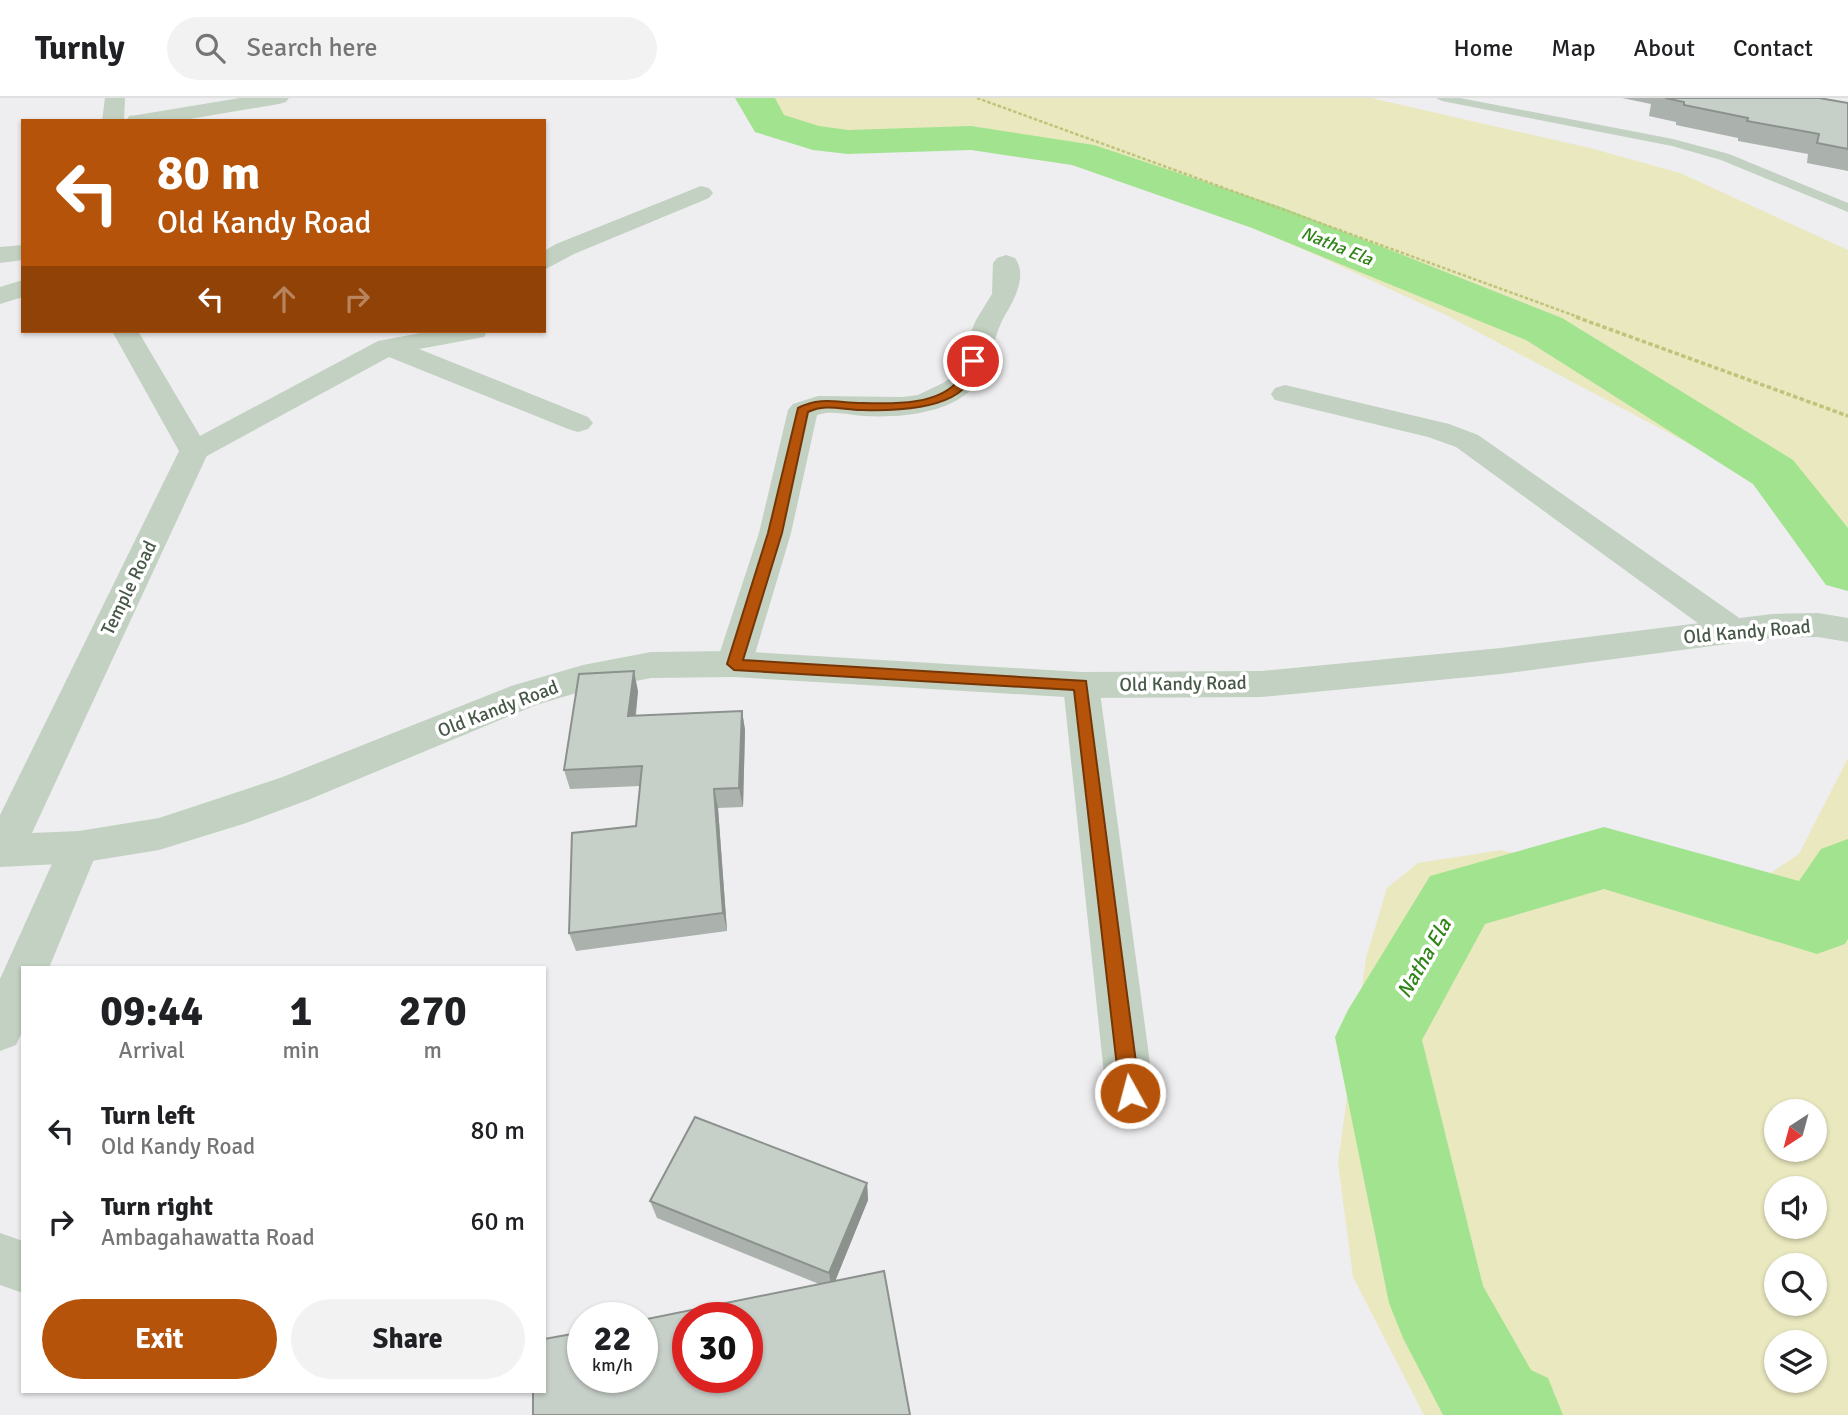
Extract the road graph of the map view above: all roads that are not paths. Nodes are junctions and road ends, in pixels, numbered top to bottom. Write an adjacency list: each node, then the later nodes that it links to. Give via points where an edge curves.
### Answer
1 (116, 98): 4 (street)
2 (279, 98): 5 (street)
3 (1442, 98): 7 (lane, via 1725,157)
4 (113, 119)
5 (149, 119)
6 (701, 193): 10 (street)
7 (1848, 208)
8 (21, 252): 9 (street)
9 (0, 255)
10 (546, 260)
11 (1006, 263): 22 (street, via 1005,295 958,387 926,403 862,407 827,403 803,410 775,533)
12 (21, 290): 13 (street)
13 (0, 296)
14 (126, 333): 19 (street)
15 (463, 333): 16 (street)
16 (387, 347): 18 (street); 19 (street)
17 (1285, 394): 21 (street, via 1438,429 1468,441)
18 (578, 423)
19 (194, 451): 25 (street, Temple Road)
20 (1833, 628): 21 (street, Old Kandy Road, via 1772,626)
21 (1733, 631): 23 (street, Old Kandy Road, via 1261,684)
22 (734, 664): 23 (street, Old Kandy Road); 24 (street, Old Kandy Road, via 651,665 583,678 524,695 229,813 159,834)
23 (1081, 685): 29 (street)
24 (79, 847): 25 (street, Old Kandy Road); 26 (street)
25 (2, 851)
26 (28, 966)
27 (21, 982): 28 (street)
28 (0, 1030)
29 (1130, 1093)
30 (0, 1259): 31 (street)
31 (21, 1266)

